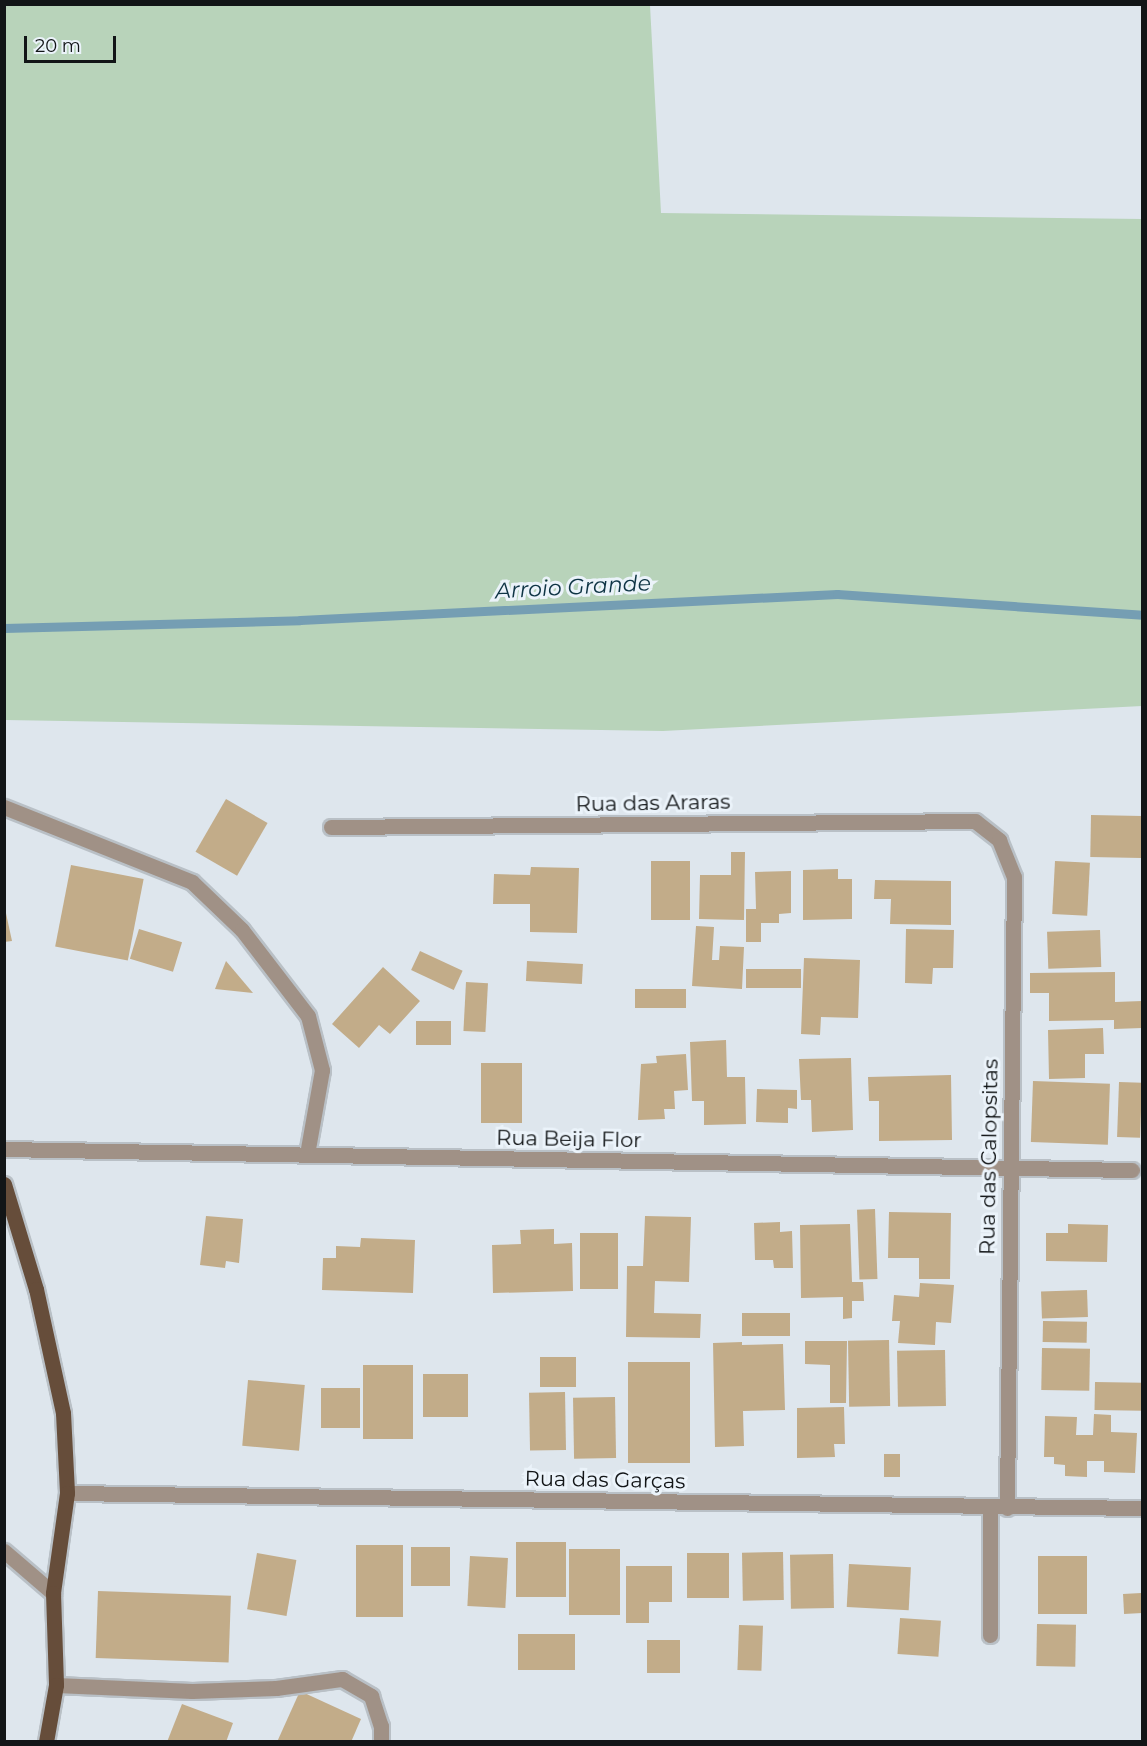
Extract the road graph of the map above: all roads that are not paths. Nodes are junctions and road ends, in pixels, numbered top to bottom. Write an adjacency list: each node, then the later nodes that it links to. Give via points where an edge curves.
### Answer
1 (4, 807): 5 (street, via 192,882 243,930 308,1016 322,1070)
2 (975, 821): 3 (street, Rua das Araras); 6 (street, Rua das Calopsitas, via 999,840 1014,877)
3 (331, 827)
4 (4, 1149): 5 (street, Rua Beija Flor)
5 (307, 1154): 6 (street, Rua Beija Flor)
6 (1009, 1170): 7 (street, Rua Beija Flor); 11 (street, Rua das Calopsitas)
7 (1132, 1170)
8 (4, 1184): 9 (main road, via 36,1288 63,1413)
9 (67, 1493): 10 (street, Rua das Garças); 14 (main road)
10 (990, 1508): 11 (street, Rua das Garças); 15 (street)
11 (1007, 1508): 12 (street, Rua das Garças)
12 (1143, 1508)
13 (4, 1551): 14 (street)
14 (53, 1593): 16 (main road)
15 (990, 1635)
16 (56, 1685): 17 (main road); 18 (street, via 192,1691 276,1688 342,1679 371,1696 381,1726)
17 (46, 1742)
18 (381, 1742)

